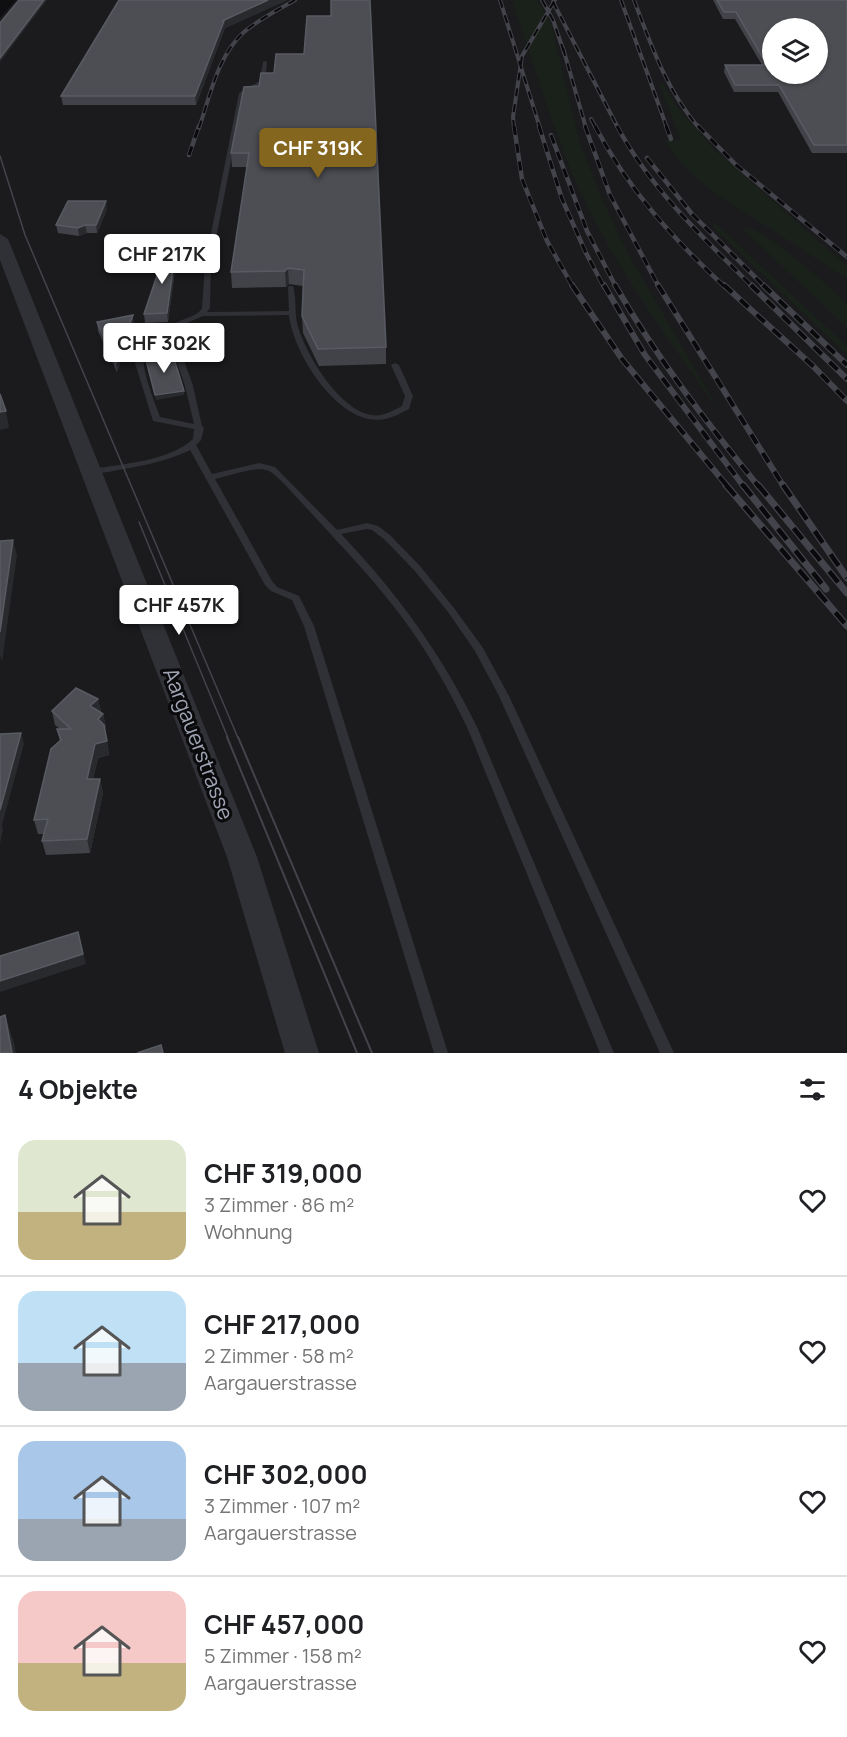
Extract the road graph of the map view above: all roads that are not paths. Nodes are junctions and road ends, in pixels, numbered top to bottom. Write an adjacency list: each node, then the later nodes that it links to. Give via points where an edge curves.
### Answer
1 (265, 62): 5 (lane, via 261,83 242,93 208,264 207,306)
2 (0, 239): 10 (street, Aargauerstrasse)
3 (291, 287): 4 (lane)
4 (292, 313): 5 (lane); 7 (lane, via 311,361 334,395 354,412 383,416 406,407 409,396)
5 (202, 314): 6 (lane)
6 (169, 329): 8 (lane); 8 (lane, via 150,342 139,356 153,414 162,422)
7 (395, 364)
8 (200, 428): 9 (lane)
9 (192, 445): 10 (lane, via 174,454); 11 (lane)
10 (92, 472): 13 (street, Aargauerstrasse, via 242,857)
11 (210, 477): 12 (lane, via 268,466); 14 (lane, via 270,586 296,598 309,626)
12 (335, 533): 15 (lane, via 406,613 447,676 472,727); 16 (lane, via 367,526 380,532 435,589 479,650 504,696)
13 (302, 1053)
14 (441, 1053)
15 (607, 1053)
16 (667, 1053)

